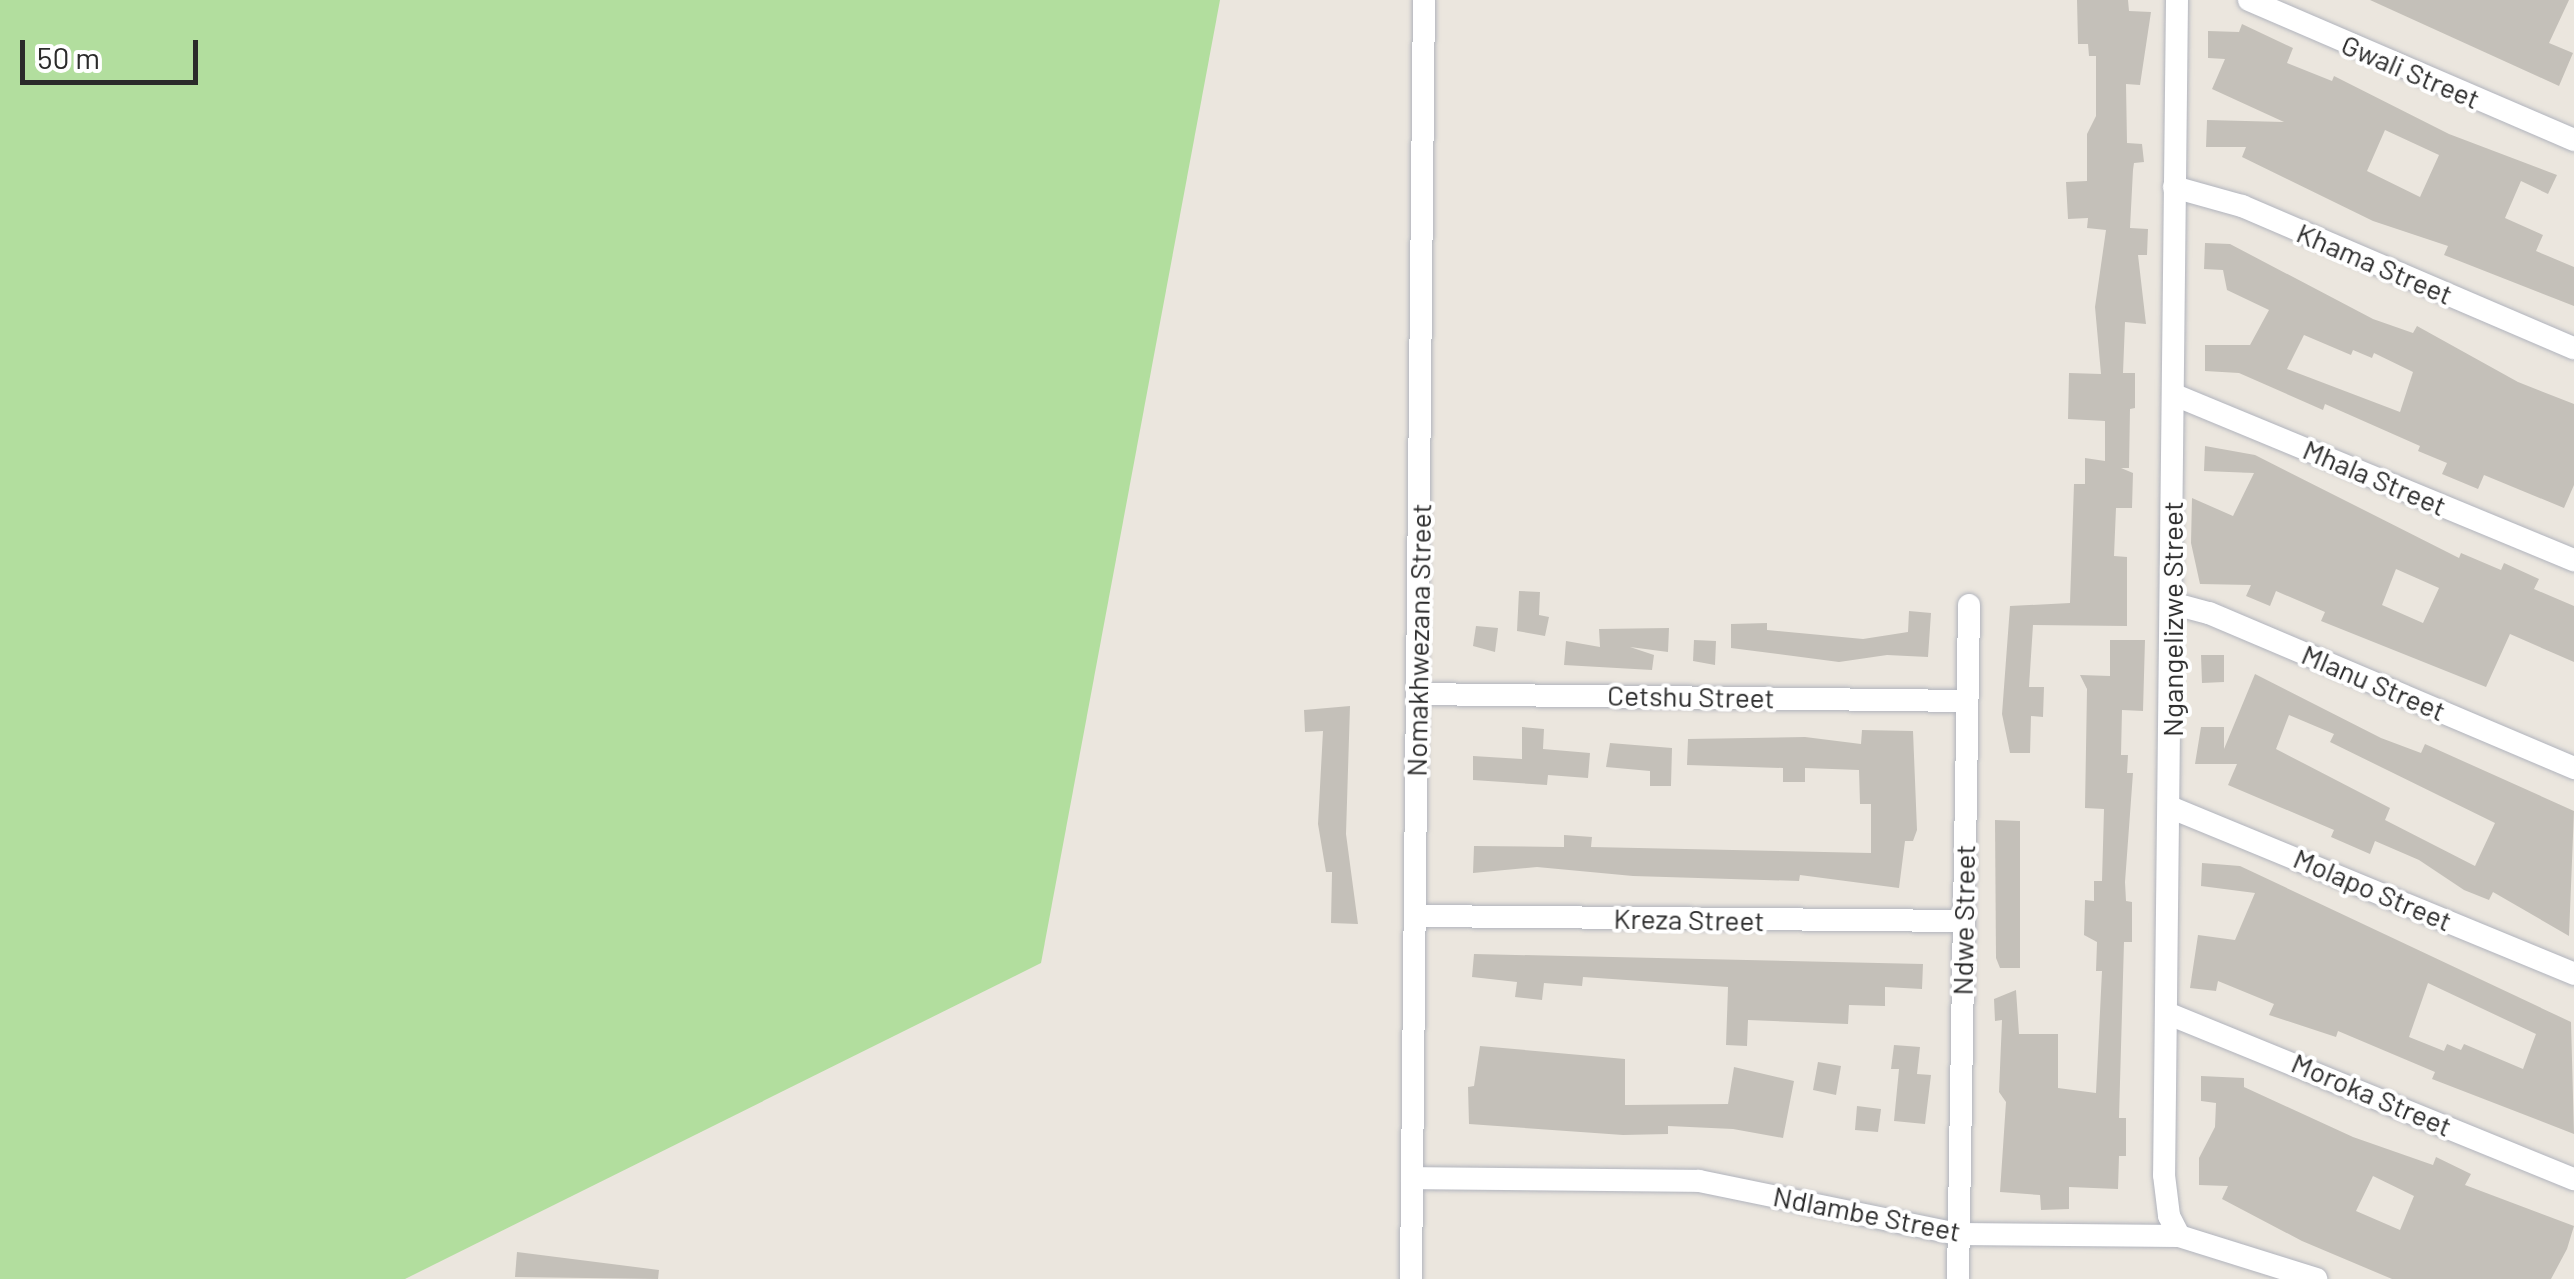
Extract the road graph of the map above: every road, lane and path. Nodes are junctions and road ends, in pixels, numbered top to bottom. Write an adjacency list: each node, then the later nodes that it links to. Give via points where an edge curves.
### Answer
1 (1424, 0): 11 (street, Nomakhwezana Street)
2 (2177, 0): 5 (street, Ngangelizwe Street)
3 (2249, 0): 4 (street, Gwali Street)
4 (2574, 140)
5 (2174, 187): 6 (street, Khama Street, via 2242,206); 7 (street, Ngangelizwe Street)
6 (2574, 348)
7 (2175, 394): 8 (street, Mhala Street); 9 (street, Ngangelizwe Street)
8 (2574, 560)
9 (2171, 603): 13 (street, Mlanu Street, via 2209,613); 14 (street, Ngangelizwe Street)
10 (1969, 605): 12 (street, Ndwe Street)
11 (1416, 694): 12 (street, Cetshu Street); 15 (street, Nomakhwezana Street)
12 (1966, 701): 16 (street, Ndwe Street)
13 (2574, 768)
14 (2172, 808): 17 (street, Molapo Street); 18 (street, Ngangelizwe Street)
15 (1416, 916): 16 (street, Kreza Street); 19 (street, Nomakhwezana Street)
16 (1963, 921): 21 (street, Ndwe Street)
17 (2574, 974)
18 (2169, 1014): 20 (street, Moroka Street); 22 (street, Ngangelizwe Street, via 2165,1186)
19 (1412, 1178): 21 (street, Ndlambe Street, via 1700,1182); 23 (street, Nomakhwezana Street)
20 (2574, 1179)
21 (1958, 1234): 22 (street, Ndlambe Street); 24 (street, Ndwe Street)
22 (2180, 1236): 25 (street, Ndlambe Street)
23 (1412, 1279)
24 (1958, 1279)
25 (2316, 1279)

